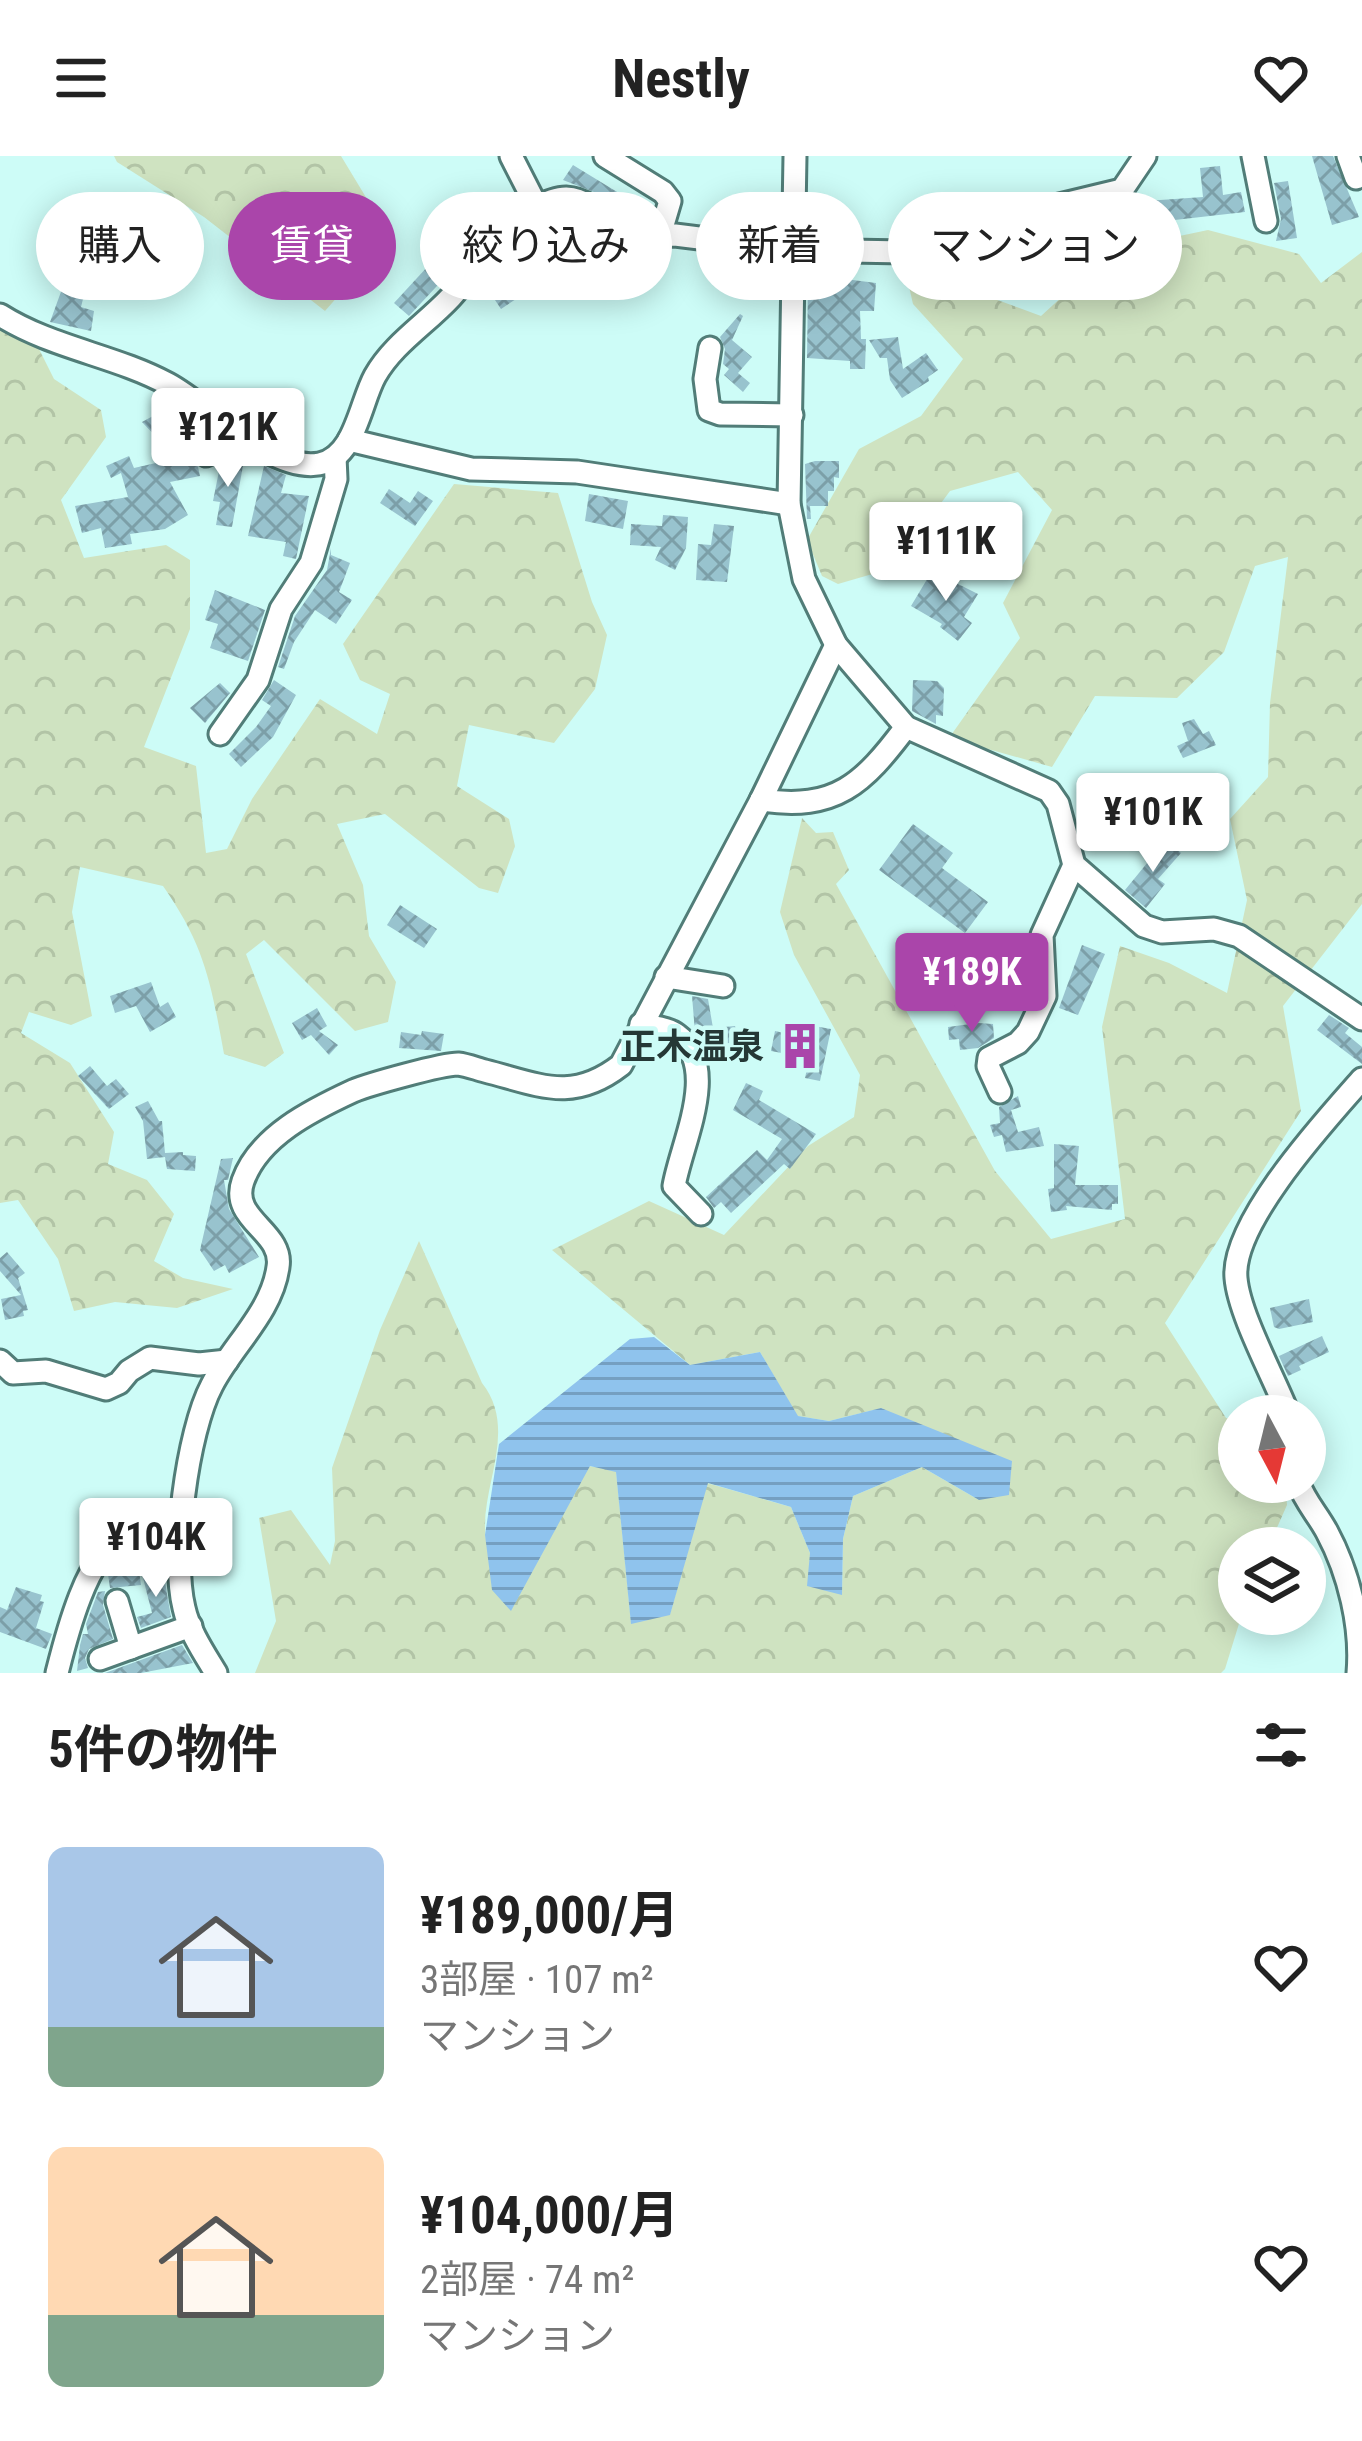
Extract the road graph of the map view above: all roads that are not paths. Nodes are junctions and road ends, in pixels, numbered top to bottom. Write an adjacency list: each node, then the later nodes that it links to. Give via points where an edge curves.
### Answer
1 (511, 156): 6 (street)
2 (604, 156): 7 (street)
3 (795, 156): 8 (street)
4 (1145, 156): 10 (street, via 1122,190 939,234 904,252)
5 (1253, 156): 9 (street)
6 (529, 192)
7 (664, 192)
8 (795, 192)
9 (1266, 221)
10 (864, 251)
11 (448, 300): 17 (street, via 376,374)
12 (795, 300): 15 (street)
13 (0, 315): 16 (street, via 169,385)
14 (710, 348): 15 (street, via 709,410)
15 (792, 415): 19 (street)
16 (219, 420): 17 (street, via 313,466); 18 (street)
17 (342, 448): 19 (street); 22 (street, via 311,563 281,609 259,680)
18 (206, 455)
19 (789, 504): 20 (street, via 804,578)
20 (836, 645): 21 (street); 23 (street)
21 (906, 727): 23 (street, via 848,790 822,802); 24 (street, via 1049,791)
22 (220, 734)
23 (761, 800): 25 (street)
24 (1074, 865): 27 (street, via 1144,926 1239,935); 30 (street, via 1042,934 1045,996 1028,1032 989,1058)
25 (666, 977): 26 (street); 28 (street)
26 (723, 986)
27 (1362, 1019)
28 (641, 1024): 31 (street, via 676,1033 698,1072 674,1186); 32 (street, via 621,1065 596,1085 559,1090 457,1064 357,1089 283,1128 242,1182 242,1205 280,1262 271,1295)
29 (1362, 1079): 34 (street, via 1279,1180 1236,1254 1236,1282)
30 (1000, 1092)
31 (701, 1214)
32 (227, 1360): 33 (street, via 150,1358 106,1389 46,1371 14,1372); 36 (street, via 190,1450)
33 (0, 1361)
34 (1281, 1395)
35 (1310, 1503): 43 (street, via 1361,1632)
36 (181, 1567): 38 (street); 41 (street, via 126,1543 103,1552)
37 (117, 1601): 39 (street)
38 (191, 1626): 39 (street); 42 (street)
39 (131, 1648): 40 (street)
40 (100, 1659)
41 (57, 1673)
42 (216, 1673)
43 (1358, 1673)

